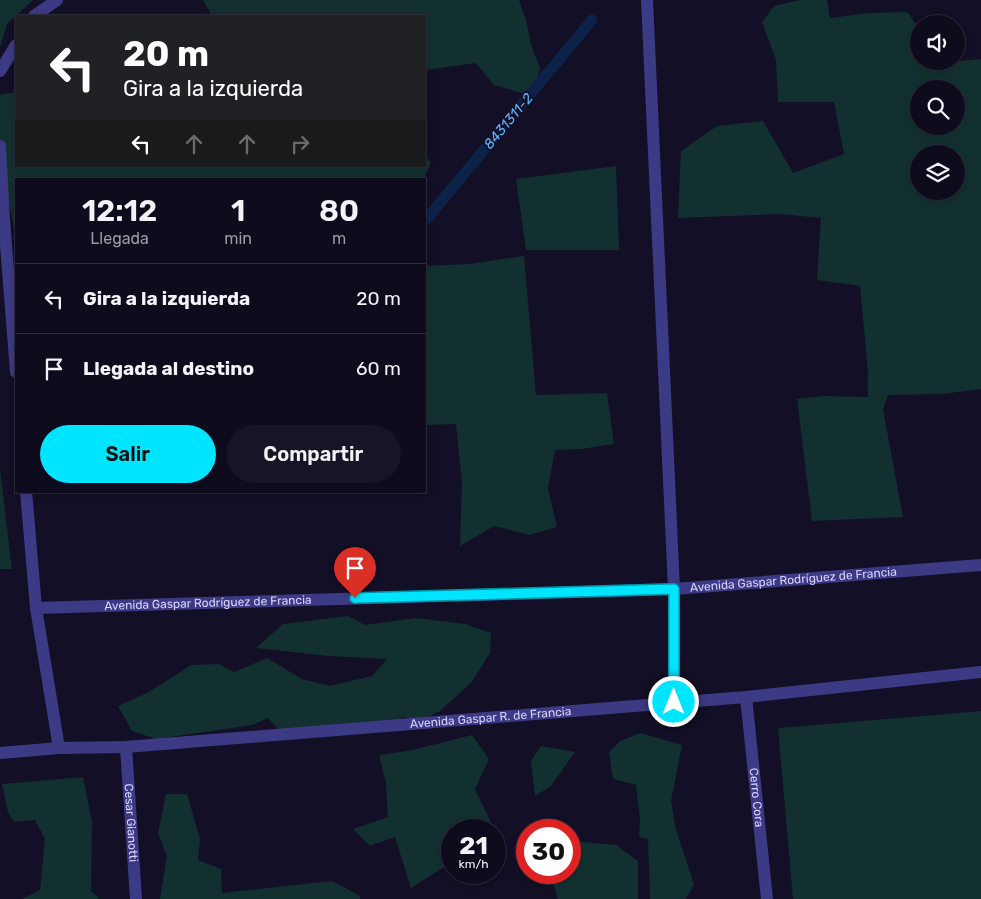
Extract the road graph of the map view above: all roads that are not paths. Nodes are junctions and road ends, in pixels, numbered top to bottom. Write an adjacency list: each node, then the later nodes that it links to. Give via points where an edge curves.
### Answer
1 (57, 0): 3 (street)
2 (647, 0): 10 (street)
3 (35, 15)
4 (15, 47): 5 (street)
5 (0, 71)
6 (0, 146): 7 (street)
7 (15, 359)
8 (26, 493): 11 (street)
9 (981, 565): 10 (street, Avenida Gaspar Rodríguez de Francia)
10 (674, 589): 11 (street, Avenida Gaspar Rodríguez de Francia); 14 (street)
11 (36, 608): 16 (street)
12 (981, 672): 13 (street, Avenida Gaspar R. de Francia)
13 (746, 697): 14 (street, Avenida Gaspar R. de Francia); 19 (street, Cerro Cora)
14 (674, 702): 15 (street, Avenida Gaspar R. de Francia)
15 (126, 747): 16 (street, Avenida Gaspar R. de Francia); 18 (street, Cesar Gianotti)
16 (59, 748): 17 (street, Avenida Gaspar R. de Francia)
17 (0, 754)
18 (136, 899)
19 (767, 899)

